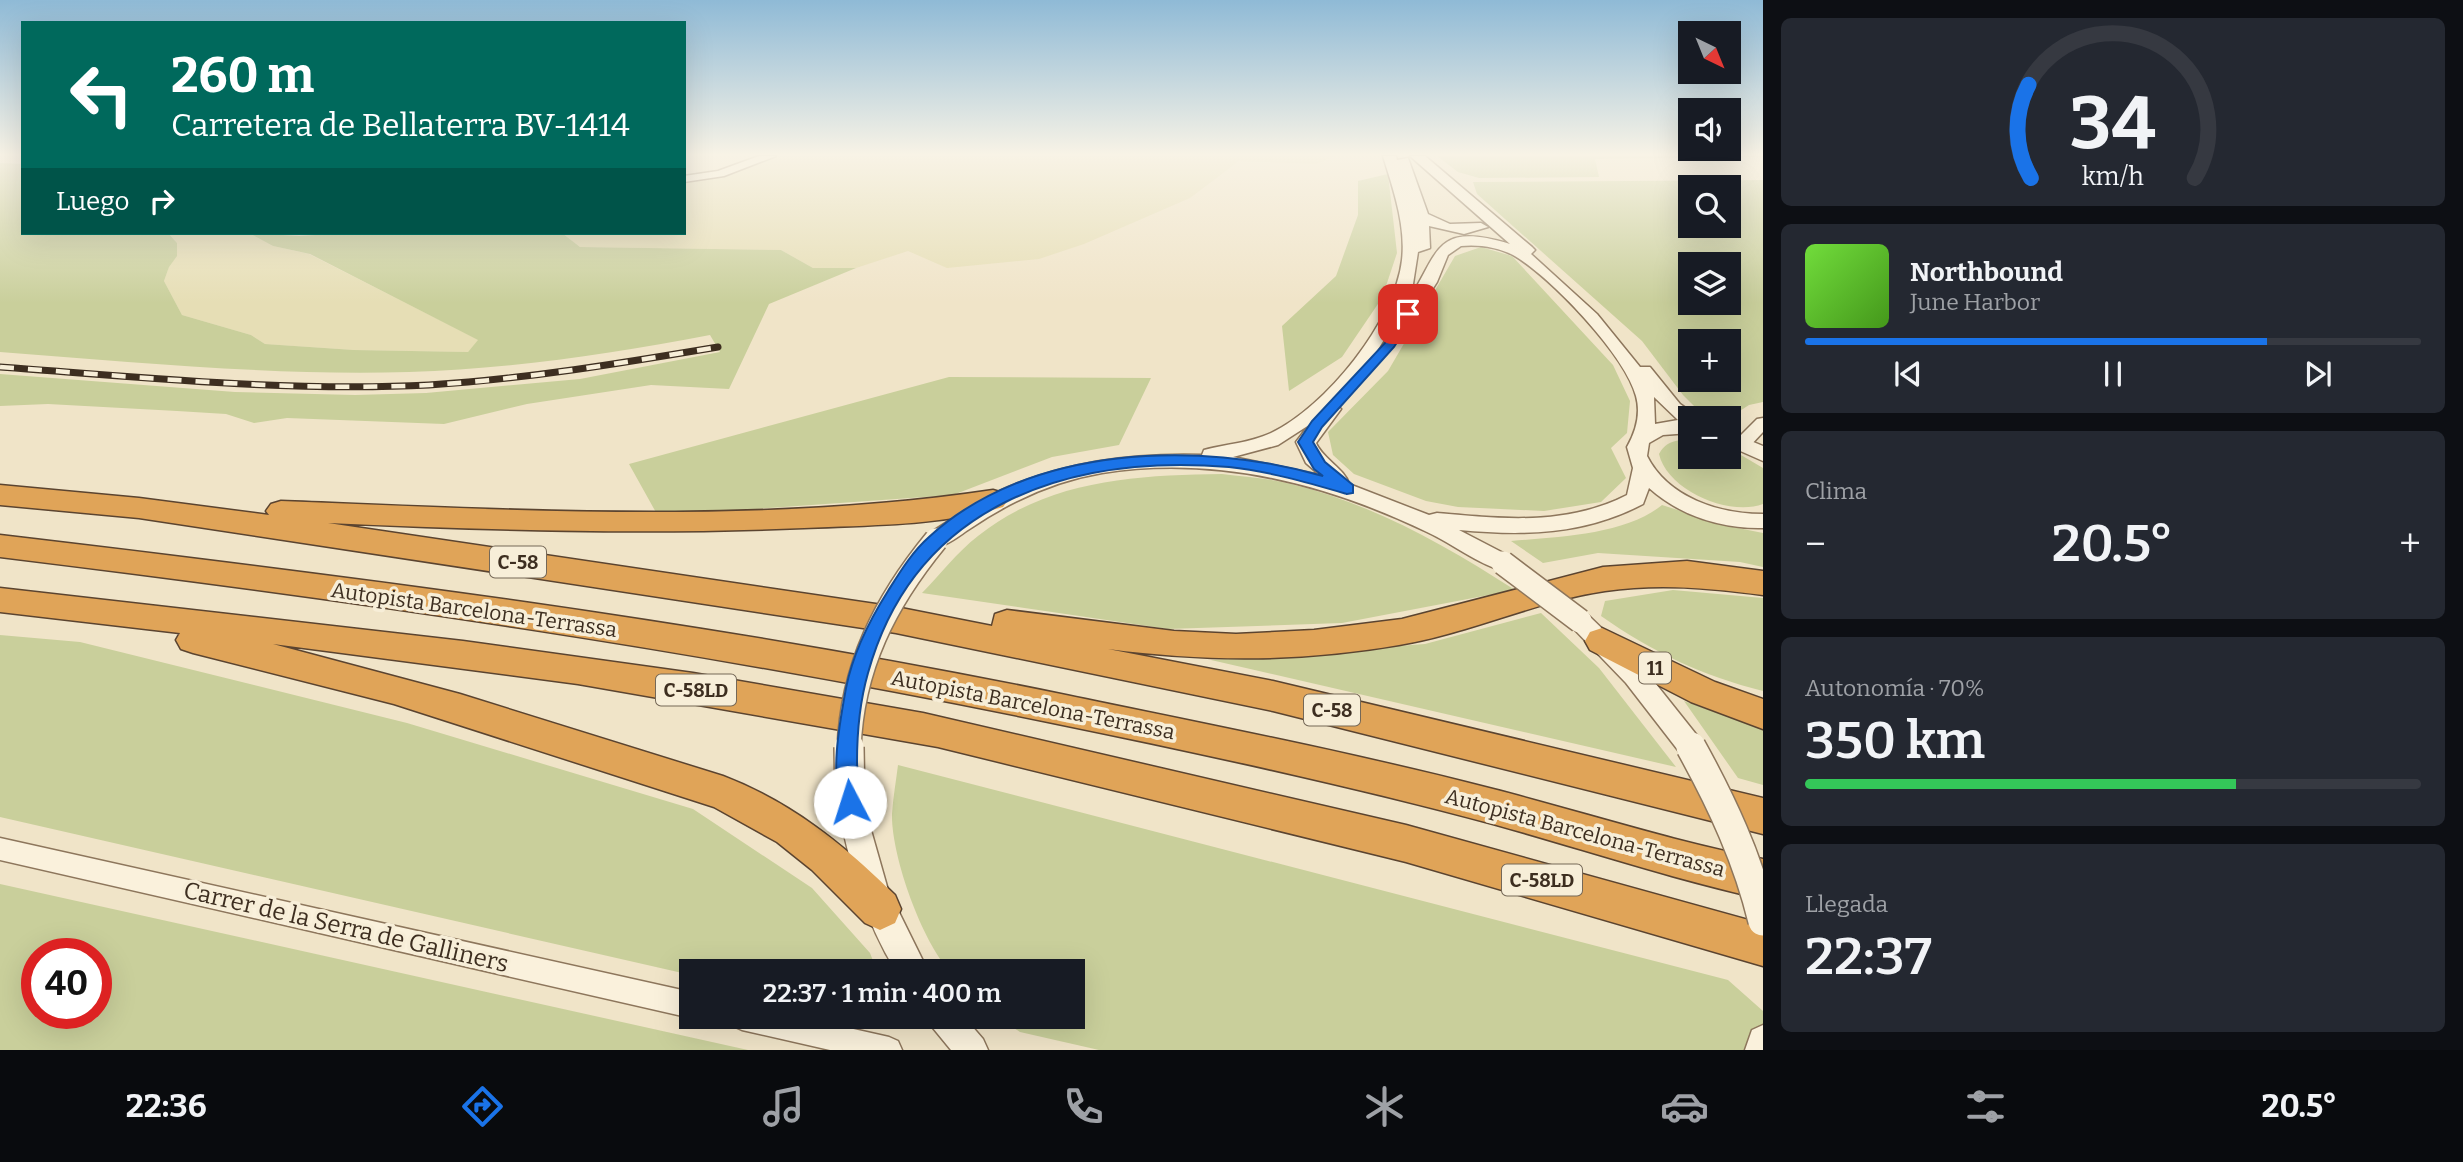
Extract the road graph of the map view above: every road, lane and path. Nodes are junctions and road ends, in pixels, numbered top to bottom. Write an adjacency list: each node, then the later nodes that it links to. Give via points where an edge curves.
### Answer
1 (1403, 205): 16 (street, via 1410,262 1399,306 1380,339 1286,433)
2 (1410, 205): 6 (street)
3 (1422, 205): 6 (street)
4 (1475, 205): 5 (street)
5 (1481, 210): 6 (street, via 1485,219 1480,228 1471,230); 7 (street)
6 (1429, 221): 8 (street)
7 (1519, 251): 8 (street, via 1472,241 1443,250); 9 (street, via 1616,334); 12 (street, via 1608,335 1635,372 1646,403)
8 (1408, 314): 18 (street, via 1390,345 1306,442 1320,466)
9 (1678, 412)
10 (1763, 423): 13 (street)
11 (1678, 427): 12 (street)
12 (1645, 433): 17 (street, via 1637,441 1636,454)
13 (1741, 437)
14 (1741, 443): 15 (street)
15 (1763, 454)
16 (1196, 459): 18 (street, via 1268,468); 20 (street, via 1130,460 1089,467 1036,481)
17 (1643, 469): 22 (street, via 1636,499 1616,511 1571,524 1502,527); 23 (street, via 1673,495 1701,509 1728,518)
18 (1347, 489): 22 (street)
19 (0, 495): 21 (highway, C-58)
20 (993, 500): 21 (highway, via 915,512 719,522 538,522); 34 (street, bridge, via 936,540 912,567 877,623 858,674 849,725 850,802)
21 (139, 508): 28 (highway, C-58)
22 (1421, 518): 29 (street, bridge, via 1503,563)
23 (1763, 521)
24 (0, 546): 33 (highway, Autopista Barcelona-Terrassa, via 208,571 736,647 1263,753 1491,806)
25 (1763, 583): 28 (highway, via 1687,573 1640,575 1567,587 1402,632 1236,647 1067,632 979,618)
26 (0, 600): 27 (highway, C-58LD)
27 (65, 607): 34 (highway, via 126,627 351,675 723,793 803,835); 36 (highway, C-58LD, via 415,648 929,729 1320,820)
28 (897, 620): 31 (highway, C-58, via 1273,696)
29 (1591, 631): 30 (highway, 11, via 1703,692); 35 (street, bridge, via 1642,684 1690,746 1742,846)
30 (1763, 715)
31 (1763, 816)
32 (0, 849): 38 (street, Carrer de la Serra de Galliners)
33 (1763, 879)
34 (880, 909): 37 (street)
35 (1763, 921)
36 (1763, 945)
37 (906, 959)
38 (679, 1002)
39 (795, 1029): 42 (street)
40 (954, 1029): 43 (street)
41 (1763, 1041): 44 (street)
42 (889, 1050)
43 (972, 1050)
44 (1761, 1050)

